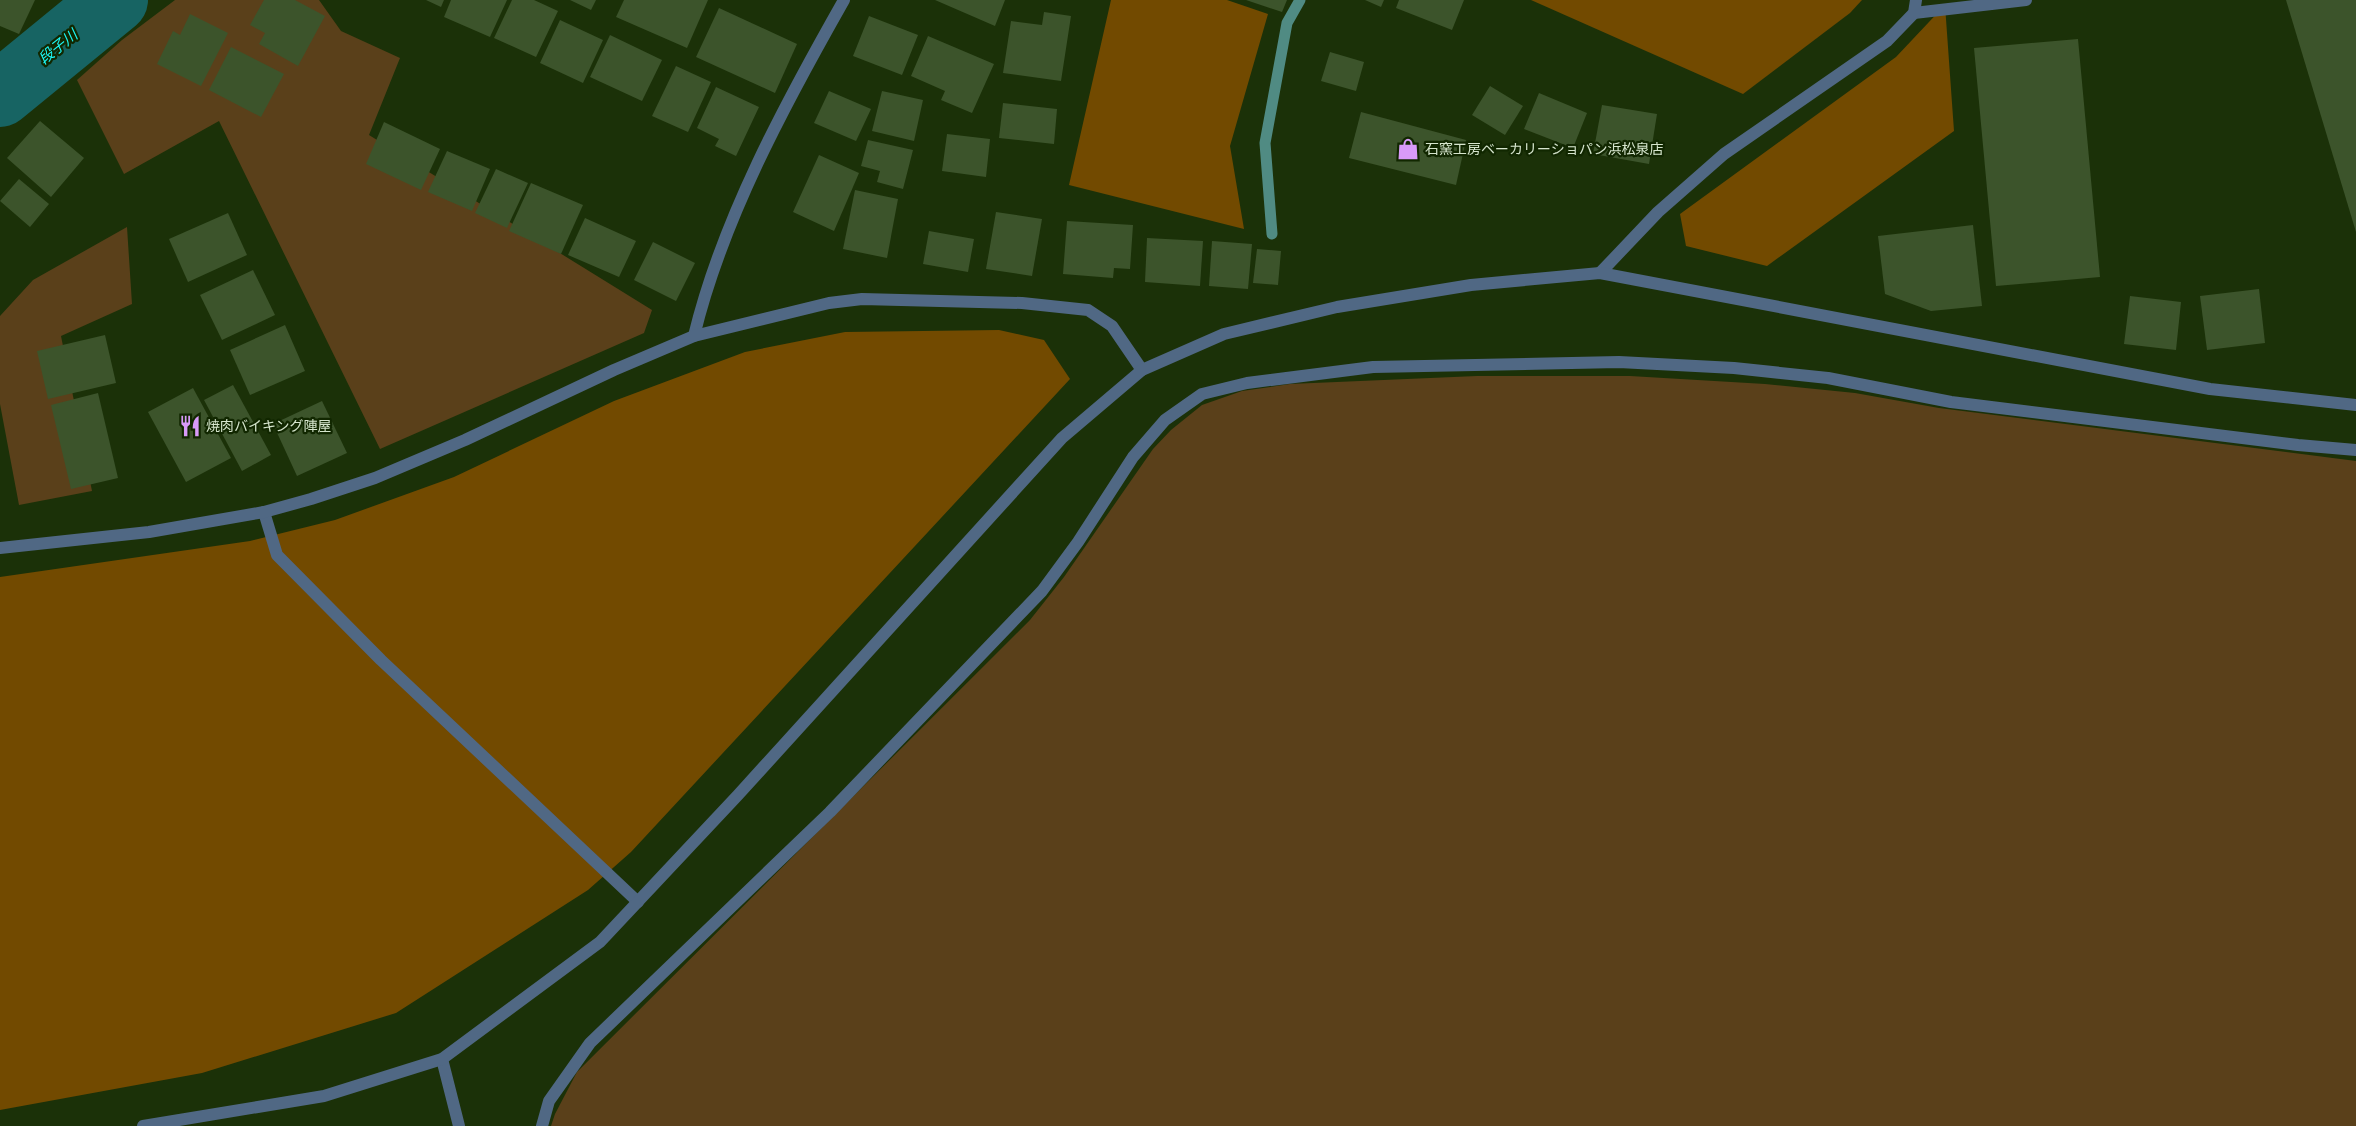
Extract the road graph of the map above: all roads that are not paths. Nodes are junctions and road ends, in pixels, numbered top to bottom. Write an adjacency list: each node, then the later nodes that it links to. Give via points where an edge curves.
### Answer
1 (844, 0): 6 (street, via 747,184 702,304)
2 (1916, 0): 4 (street)
3 (2026, 0): 4 (street)
4 (1914, 13): 5 (street, via 1887,42 1724,154 1658,212)
5 (1600, 273): 7 (street, via 1471,285 1337,307 1224,334); 8 (street, via 2210,389)
6 (694, 336): 7 (street, via 829,302 862,299 1022,303 1088,310 1112,326); 10 (street, via 375,478)
7 (1142, 370): 12 (street, via 1062,438)
8 (2356, 405)
9 (2356, 450): 16 (street, via 1951,402 1828,378 1734,368 1619,362 1373,367 1247,383 1202,394 1165,420 1133,457 1042,592 830,812 590,1043 549,1101)
10 (264, 512): 11 (street, via 149,532); 12 (street, via 277,555 381,660)
11 (0, 548)
12 (638, 902): 13 (street, via 600,942)
13 (442, 1059): 14 (street, via 324,1096); 15 (street)
14 (143, 1126)
15 (460, 1126)
16 (542, 1126)

